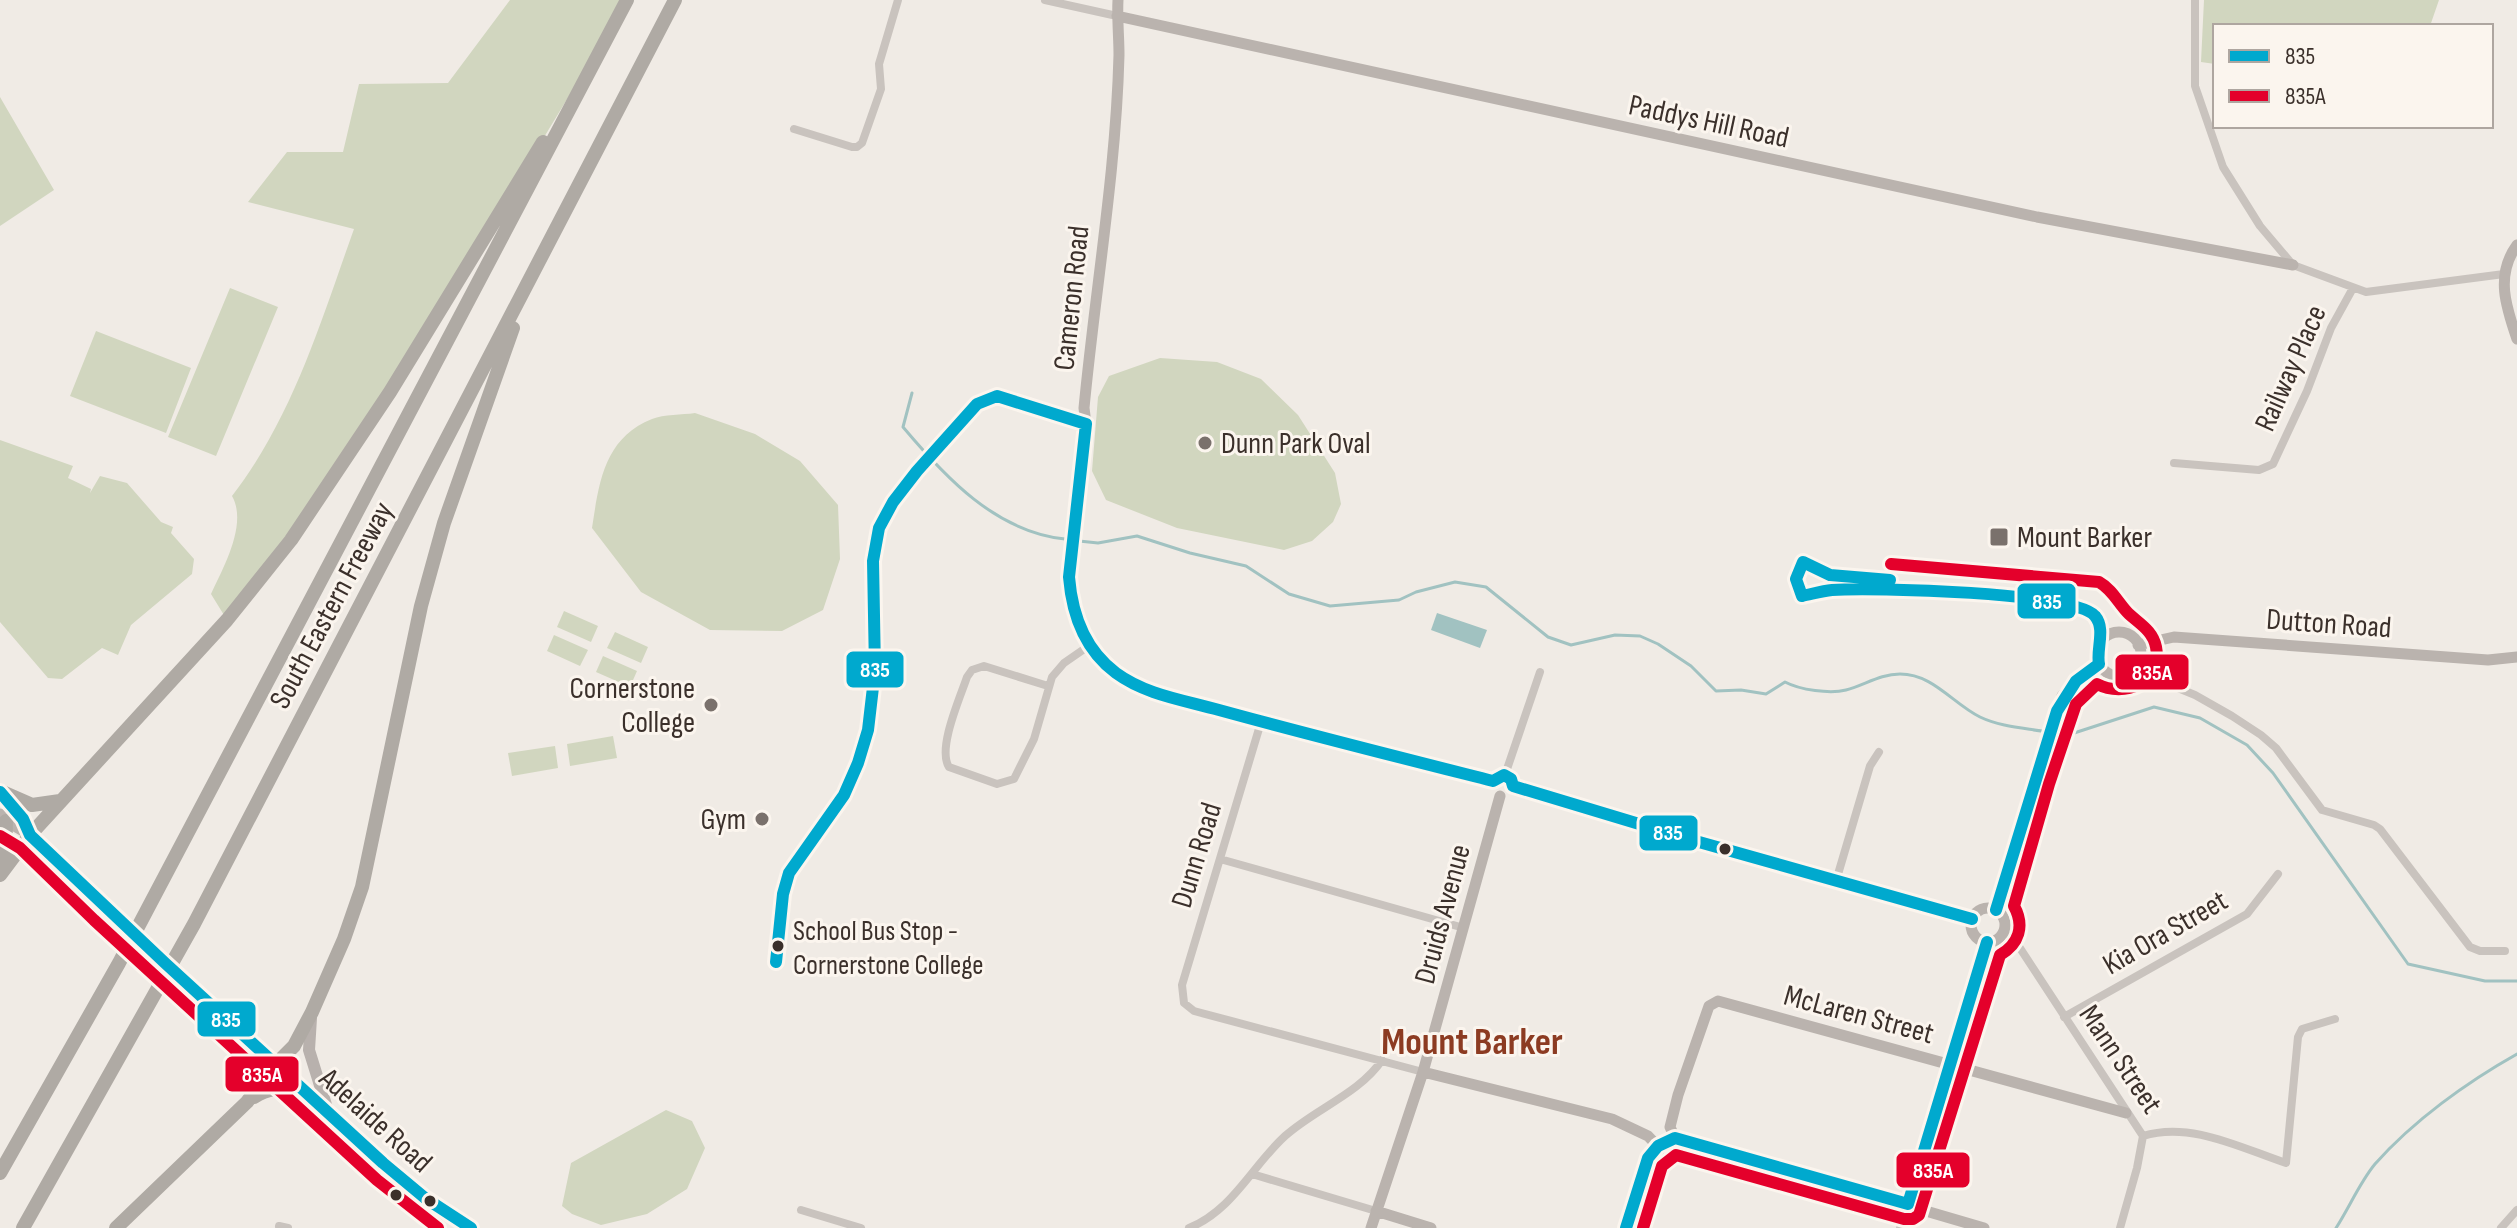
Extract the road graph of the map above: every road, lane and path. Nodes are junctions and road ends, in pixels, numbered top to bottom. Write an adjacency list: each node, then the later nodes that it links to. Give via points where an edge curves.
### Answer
1 (627, 0): 8 (highway, South Eastern Freeway)
2 (675, 0): 13 (highway, South Eastern Freeway)
3 (898, 0): 9 (street, via 879,64 881,89 862,143 852,147)
4 (1045, 0): 7 (street)
5 (1118, 0): 7 (street, Cameron Road)
6 (2195, 0): 11 (street, via 2195,86 2223,167 2260,226)
7 (1117, 16): 11 (street, Paddys Hill Road, via 2037,217); 17 (street, Cameron Road, via 1110,162 1069,577 1071,602)
8 (589, 74): 30 (highway, via 291,540 208,642); 57 (highway, South Eastern Freeway, via 119,963)
9 (794, 129)
10 (2517, 245): 12 (street)
11 (2293, 265): 14 (street)
12 (2504, 274): 14 (street, via 2366,292); 15 (street, via 2503,294)
13 (529, 282): 43 (highway, via 444,523 421,606 362,887); 66 (highway, South Eastern Freeway, via 194,924)
14 (2353, 288): 16 (street, Railway Place, via 2273,464 2259,470)
15 (2517, 339)
16 (2174, 463)
17 (1090, 645): 23 (street, via 1058,668); 24 (street, Cameron Road, via 1115,673 1142,687)
18 (2138, 645): 19 (street, Dutton Road, via 2174,637 2488,660); 20 (street, via 2124,633 2107,636 2097,649); 21 (street, via 2140,657)
19 (2517, 657)
20 (2099, 664): 21 (street, via 2114,676); 37 (street, via 2062,696)
21 (2132, 671): 42 (street, via 2148,683 2195,695 2261,735 2322,810 2380,829 2470,947)
22 (1540, 672): 26 (street)
23 (1048, 686): 23 (street, via 984,666 972,670 944,749 945,762 997,784 1014,779 1034,739)
24 (1261, 722): 26 (street, Cameron Road); 33 (street, Dunn Road)
25 (1879, 752): 36 (street, via 1870,766)
26 (1499, 778): 27 (street, via 1511,779); 29 (street, via 1494,791)
27 (1513, 786): 29 (street); 36 (street)
28 (0, 792): 30 (highway, via 32,805); 32 (street, Adelaide Road)
29 (1500, 796): 39 (street, Druids Avenue)
30 (60, 801): 32 (highway)
31 (3, 818): 32 (street, Adelaide Road); 34 (highway)
32 (30, 835): 34 (highway); 48 (main road, Adelaide Road, bridge)
33 (1220, 859): 39 (street); 46 (street, Dunn Road, via 1182,985 1184,1003 1194,1011)
34 (2, 871)
35 (2278, 874): 44 (street, Kia Ora Street, via 2247,914)
36 (1836, 881): 38 (street)
37 (1996, 910): 38 (street, via 1980,910); 40 (street)
38 (1972, 919): 41 (street, via 1975,936)
39 (1464, 928): 49 (street, Druids Avenue)
40 (2003, 932): 41 (street); 44 (street, Mann Street, via 2014,939)
41 (1987, 942): 47 (street)
42 (2505, 951)
43 (312, 1012): 48 (highway, via 294,1046); 52 (main road, via 309,1050)
44 (2064, 1017): 53 (street, Mann Street)
45 (2335, 1019): 54 (street, via 2302,1029 2298,1037 2286,1163 2204,1135 2160,1131)
46 (1382, 1060): 49 (street); 58 (street, via 1369,1076 1286,1135)
47 (1950, 1064): 53 (street, McLaren Street); 55 (street, McLaren Street, via 1718,1001 1709,1006 1678,1095 1670,1127); 60 (street)
48 (275, 1065): 50 (main road, Adelaide Road); 51 (highway)
49 (1423, 1072): 56 (street, via 1612,1119 1648,1136); 63 (street, Druids Avenue)
50 (303, 1088): 51 (highway, via 262,1092); 52 (main road, Adelaide Road)
51 (247, 1102): 67 (highway)
52 (328, 1111): 64 (main road, Adelaide Road)
53 (2126, 1113): 54 (street, Mann Street)
54 (2143, 1136): 78 (street, Mann Street)
55 (1675, 1138): 56 (street); 59 (street)
56 (1662, 1150): 59 (street); 74 (street, via 1648,1158); 75 (street)
57 (0, 1173)
58 (1252, 1174): 63 (street); 71 (street, via 1225,1206)
59 (1801, 1175): 60 (street)
60 (1908, 1204): 65 (street); 76 (street)
61 (801, 1210): 70 (street)
62 (2517, 1210): 79 (street)
63 (1376, 1211): 72 (street, Druids Avenue); 73 (street)
64 (444, 1213): 68 (street, Adelaide Road); 69 (main road, Adelaide Road)
65 (1957, 1224): 77 (street)
66 (23, 1228)
67 (116, 1228)
68 (432, 1228)
69 (471, 1228)
70 (861, 1228)
71 (1189, 1228)
72 (1371, 1228)
73 (1431, 1228)
74 (1626, 1228)
75 (1637, 1228)
76 (1900, 1228)
77 (1984, 1228)
78 (2120, 1228)
79 (2501, 1228)

